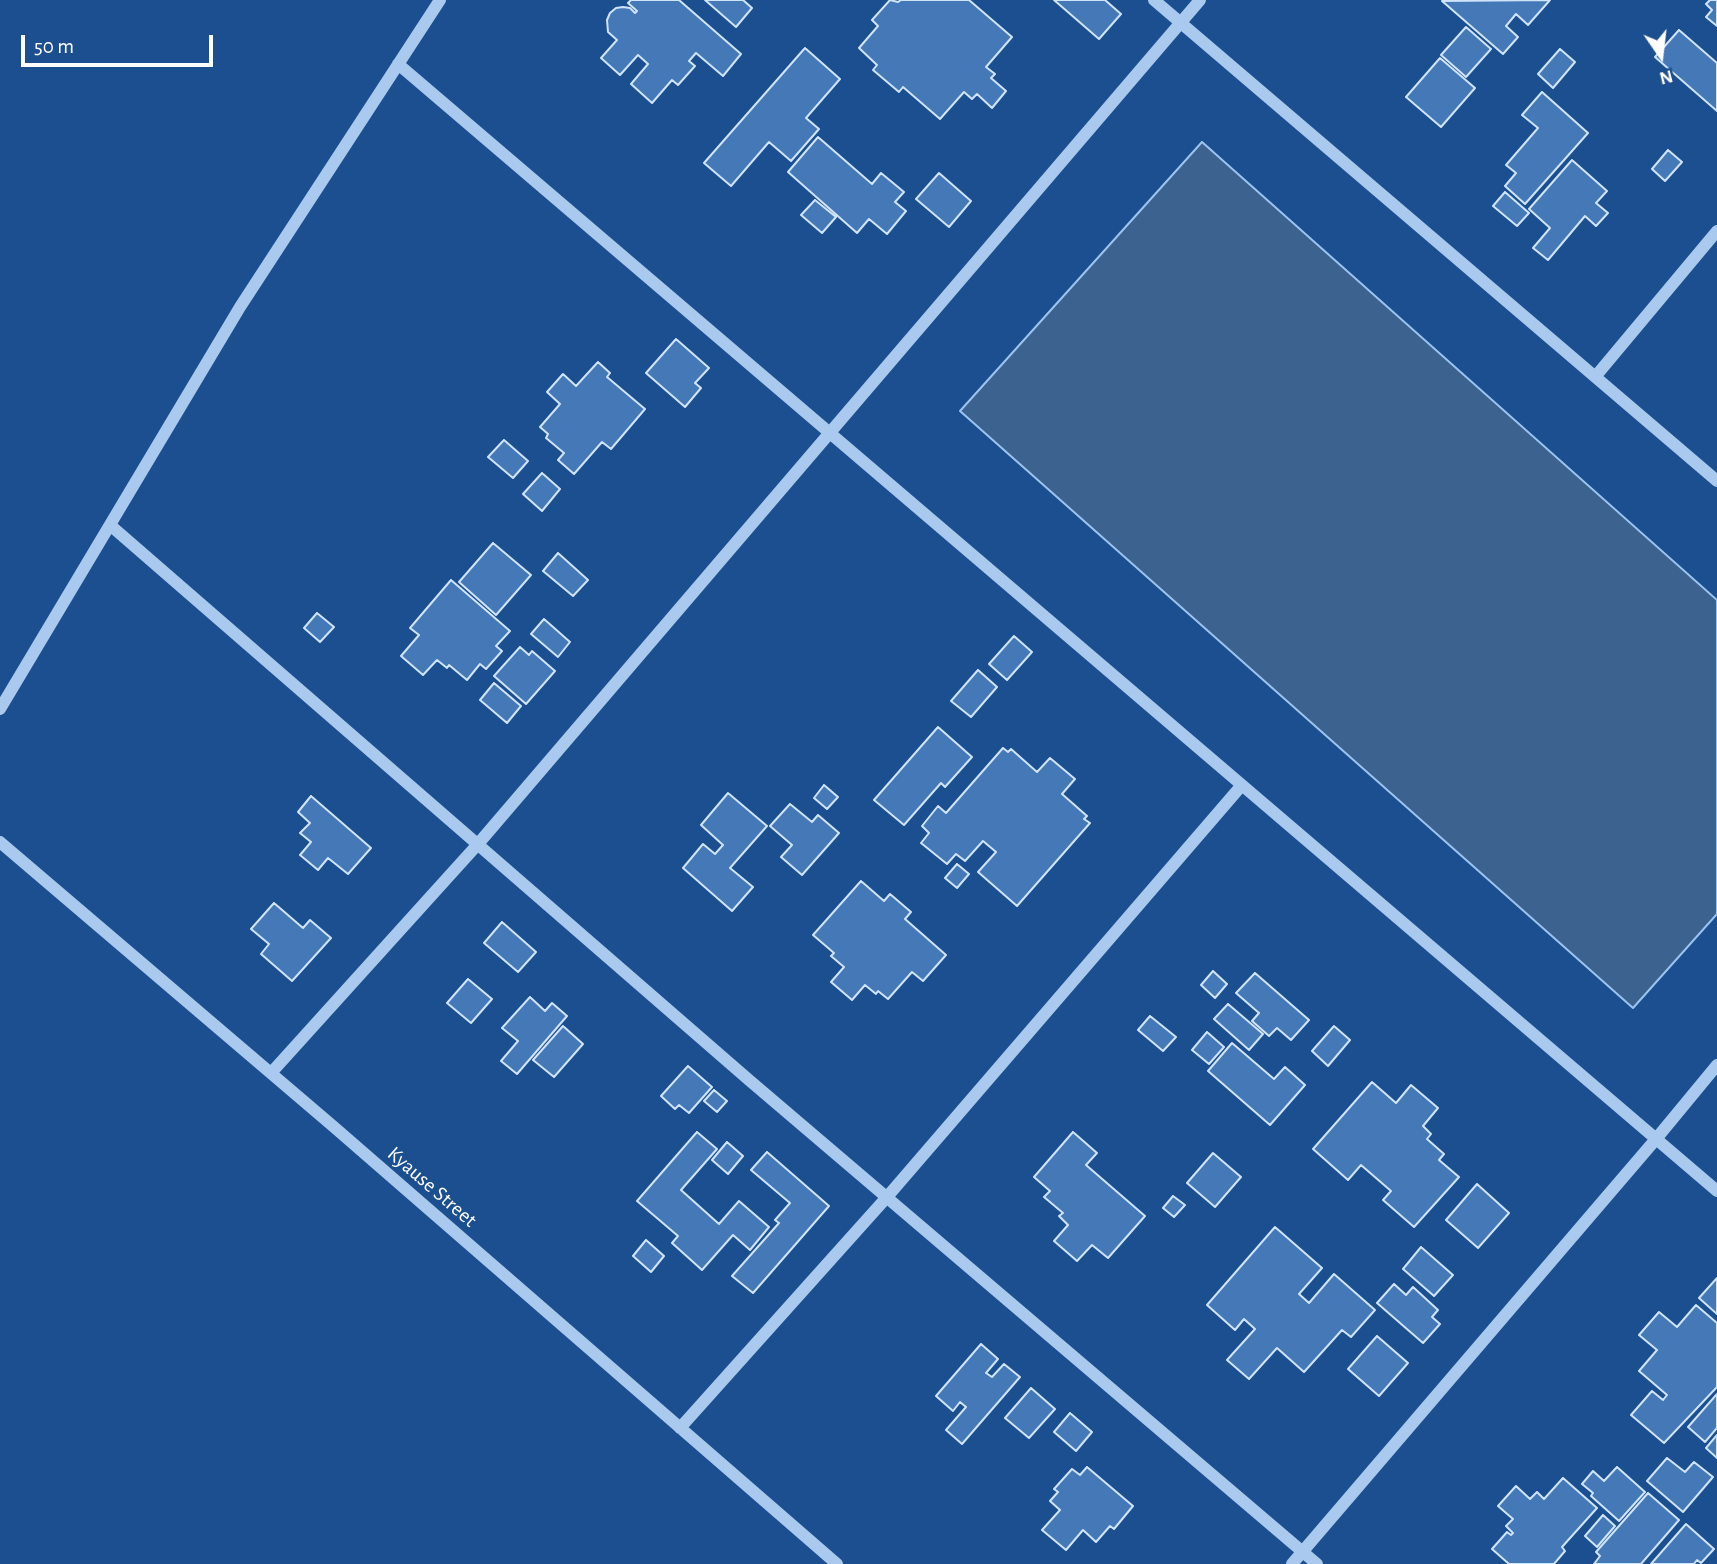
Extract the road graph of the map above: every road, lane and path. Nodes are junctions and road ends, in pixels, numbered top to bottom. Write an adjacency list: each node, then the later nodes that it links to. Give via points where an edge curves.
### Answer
1 (440, 0): 5 (street)
2 (1154, 0): 4 (street)
3 (1200, 0): 4 (street)
4 (1181, 23): 7 (street); 8 (street)
5 (398, 64): 8 (street); 10 (street, via 240,307)
6 (1717, 231): 7 (street)
7 (1595, 377): 9 (street)
8 (829, 432): 12 (street); 14 (street)
9 (1717, 481)
10 (110, 525): 11 (street); 14 (street)
11 (0, 709)
12 (1242, 785): 17 (street); 19 (street)
13 (0, 842): 16 (street, Kyause Street)
14 (478, 844): 16 (street); 19 (street)
15 (1717, 1065): 17 (street)
16 (271, 1073): 20 (street, Kyause Street)
17 (1656, 1139): 18 (street); 21 (street)
18 (1717, 1191)
19 (887, 1197): 20 (street); 21 (street)
20 (680, 1428): 22 (street, Kyause Street)
21 (1303, 1552): 23 (street); 24 (street)
22 (837, 1564)
23 (1292, 1564)
24 (1317, 1564)

